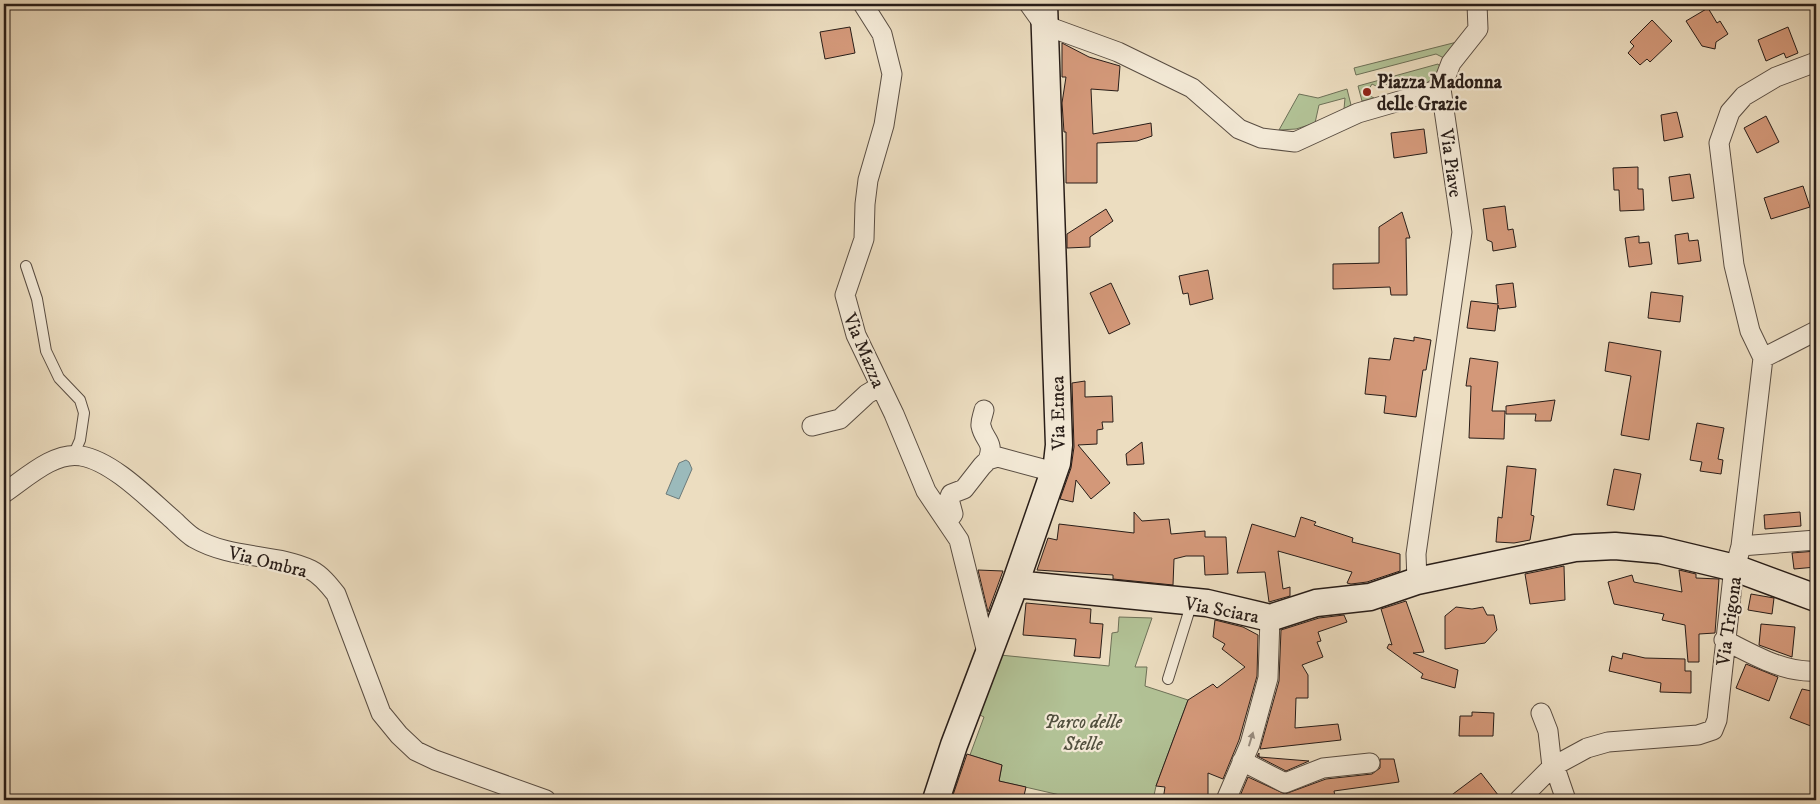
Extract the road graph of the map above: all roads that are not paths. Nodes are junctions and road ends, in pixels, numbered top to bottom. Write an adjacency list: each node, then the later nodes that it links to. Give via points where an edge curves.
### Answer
1 (863, 4): 10 (street, Via Mazza, via 882,34 892,74 884,125 868,180 864,239 845,295 856,335)
2 (1029, 4): 4 (street)
3 (1477, 4): 6 (street, via 1478,28 1451,63)
4 (1044, 14): 6 (street, via 1192,88 1239,129 1276,141 1295,142 1358,113); 15 (street, Via Etnea, via 1059,445)
5 (1816, 62): 9 (street, via 1776,77 1744,96 1730,112 1719,143 1734,265 1750,331)
6 (1441, 89): 20 (street, Via Piave, via 1462,232 1416,554)
7 (26, 266): 13 (lane, via 46,351 60,378 80,400 84,413)
8 (1816, 331): 9 (street)
9 (1763, 358): 19 (street, Via Trigona)
10 (879, 387): 12 (street, via 840,419); 17 (street, Via Mazza, via 894,414 926,491)
11 (984, 410): 14 (street, via 981,426 990,441)
12 (812, 426)
13 (74, 456): 16 (street, Via Ombra, via 53,460); 33 (street, Via Ombra, via 91,459 120,475 193,537 216,548 311,570 336,594 381,713 398,735 416,751 434,760)
14 (988, 460): 15 (street, via 998,457); 17 (street, via 964,489 952,494 949,499 953,514)
15 (1054, 472): 21 (street, Via Etnea)
16 (4, 493)
17 (947, 522): 26 (street, Via Mazza, via 958,540)
18 (1816, 540): 19 (street)
19 (1738, 557): 20 (street, via 1615,546 1576,548); 22 (street); 25 (street, Via Trigona)
20 (1417, 581): 24 (street, via 1370,597 1316,603)
21 (1015, 584): 23 (street, Via Sciara); 26 (street, Via Etnea)
22 (1816, 598)
23 (1193, 601): 24 (street, Via Sciara); 28 (lane)
24 (1270, 618): 30 (street, Via Sciara, one-way to 24, via 1250,744 1268,678)
25 (1724, 640): 27 (street, via 1794,670); 32 (street, Via Trigona, via 1717,720 1713,730 1698,735 1608,742 1569,756)
26 (988, 657): 34 (street, Via Etnea)
27 (1816, 670)
28 (1168, 679)
29 (1541, 713): 32 (street, via 1548,732)
30 (1242, 761): 31 (street, via 1285,783 1323,768); 35 (street, Via Sciara)
31 (1370, 763)
32 (1553, 766): 36 (street, Via Trigona); 37 (street)
33 (546, 800)
34 (936, 800)
35 (1226, 800)
36 (1519, 800)
37 (1566, 800)

